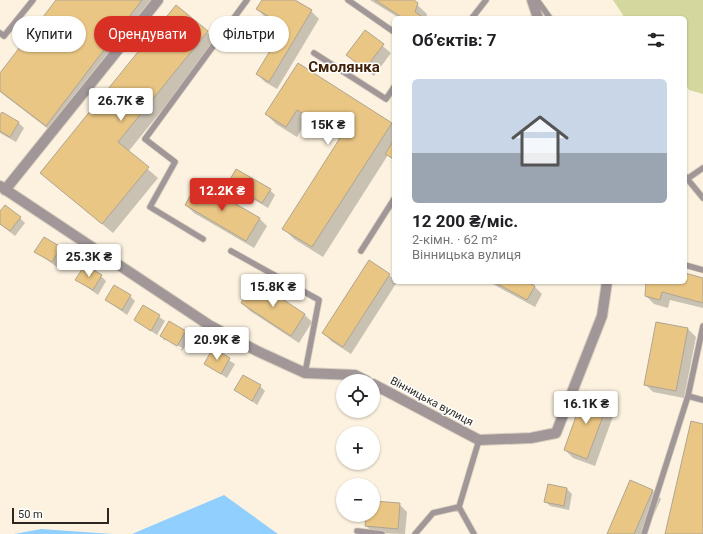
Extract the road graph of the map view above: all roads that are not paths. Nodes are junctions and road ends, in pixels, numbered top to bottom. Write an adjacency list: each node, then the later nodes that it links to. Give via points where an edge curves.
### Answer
1 (33, 0): 12 (lane, via 4,36)
2 (158, 0): 18 (street)
3 (247, 0): 21 (lane, via 145,138 175,162 150,207)
4 (348, 0): 11 (lane)
5 (486, 0): 8 (lane)
6 (532, 0): 9 (street)
7 (537, 0): 10 (lane)
8 (474, 16)
9 (537, 16)
10 (549, 16)
11 (392, 31)
12 (0, 33)
13 (314, 54): 14 (lane, via 386,99)
14 (392, 90)
15 (703, 168): 16 (lane)
16 (687, 177)
17 (687, 179): 19 (lane)
18 (3, 188): 28 (street, via 209,325)
19 (703, 198)
20 (392, 202): 23 (lane)
21 (203, 239)
22 (231, 251): 28 (lane, via 319,300)
23 (361, 251)
24 (687, 266): 25 (lane)
25 (703, 270)
26 (607, 284): 33 (street, via 602,316 556,433 531,438)
27 (703, 326): 31 (lane)
28 (305, 373): 29 (street)
29 (355, 374)
30 (380, 388): 33 (street, Вінницька вулиця)
31 (688, 396): 32 (lane); 39 (lane)
32 (703, 400)
33 (479, 440): 34 (lane)
34 (459, 507): 37 (lane, via 433,513); 38 (lane)
35 (357, 531): 36 (lane)
36 (382, 534)
37 (415, 534)
38 (474, 534)
39 (644, 534)

